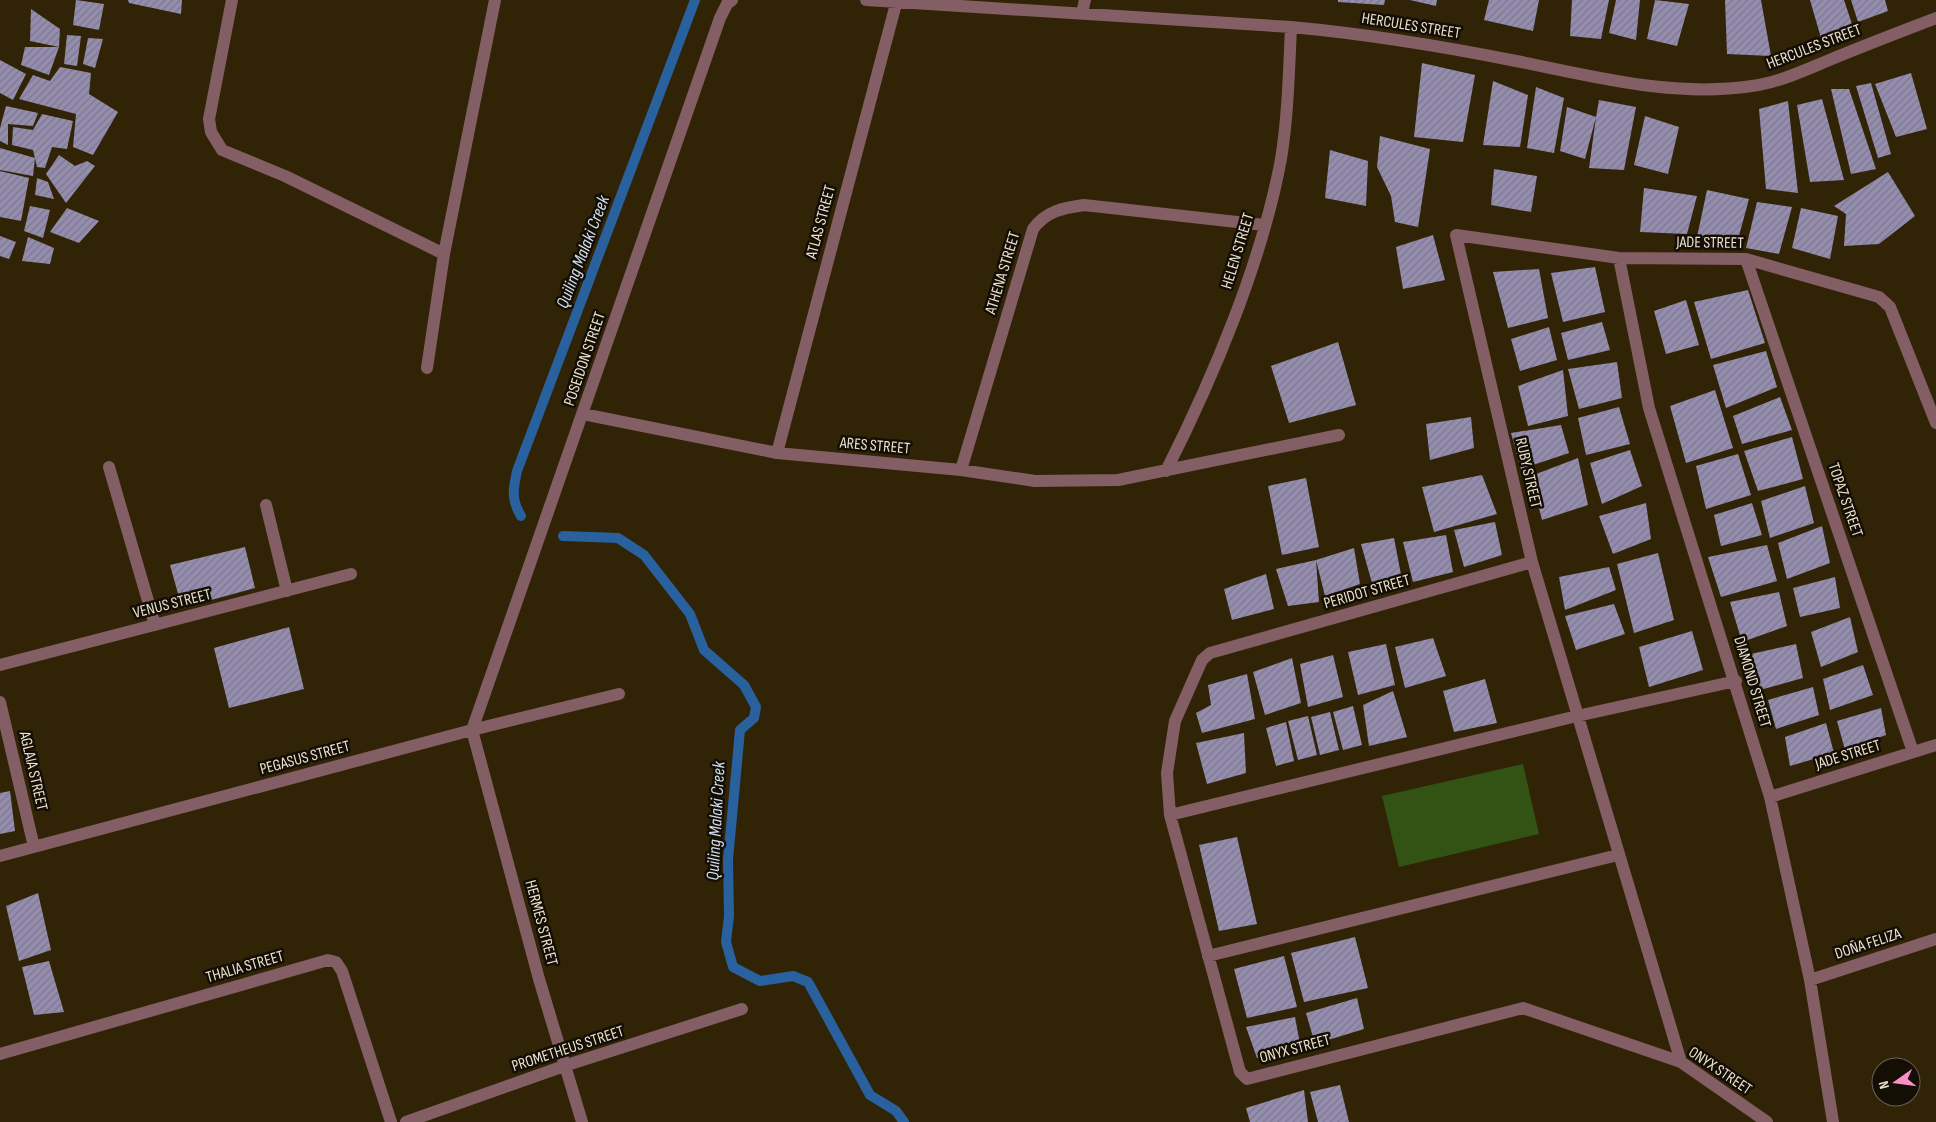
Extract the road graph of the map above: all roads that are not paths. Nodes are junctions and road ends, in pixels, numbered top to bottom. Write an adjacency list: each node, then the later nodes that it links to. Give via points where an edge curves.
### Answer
1 (232, 0): 12 (street, via 209,119 211,132 222,150 317,191)
2 (495, 0): 12 (street)
3 (732, 0): 16 (street, POSEIDON STREET, via 726,4 720,18)
4 (866, 0): 6 (street, HERCULES STREET)
5 (1085, 0): 7 (street)
6 (897, 1): 7 (street, HERCULES STREET); 19 (street, ATLAS STREET)
7 (1082, 13): 9 (street, HERCULES STREET)
8 (1936, 18): 9 (street, HERCULES STREET, via 1790,76 1754,86 1714,91 1665,89 1425,43)
9 (1291, 27): 10 (street, HELEN STREET, via 1281,159)
10 (1264, 225): 21 (street, ATHENA STREET, via 1084,205 1062,208 1040,219 1034,229); 22 (street, HELEN STREET, via 1246,284 1221,347)
11 (1456, 235): 13 (street, JADE STREET); 24 (street, RUBY STREET)
12 (444, 254): 15 (street)
13 (1619, 258): 14 (street, JADE STREET); 30 (street, DIAMOND STREET, via 1649,408)
14 (1746, 259): 17 (street, JADE STREET, via 1879,297 1890,307); 36 (street, TOPAZ STREET)
15 (427, 368)
16 (583, 414): 19 (street, ARES STREET); 34 (street, POSEIDON STREET)
17 (1936, 423)
18 (1339, 435): 22 (street, ARES STREET)
19 (777, 453): 21 (street, ARES STREET)
20 (109, 467): 27 (street)
21 (961, 470): 22 (street, ARES STREET, via 1035,482 1118,480)
22 (1166, 471)
23 (266, 505): 26 (street)
24 (1532, 562): 28 (street, PERIDOT STREET); 33 (street, RUBY STREET)
25 (351, 574): 26 (street, VENUS STREET)
26 (287, 591): 27 (street, VENUS STREET)
27 (155, 625): 29 (street, VENUS STREET)
28 (1210, 654): 38 (street, ONYX STREET, via 1202,660 1175,721 1167,773)
29 (0, 664)
30 (1736, 681): 33 (street); 37 (street, DIAMOND STREET)
31 (619, 694): 34 (street, PEGASUS STREET)
32 (0, 702): 39 (street, AGLAIA STREET)
33 (1577, 716): 38 (street); 40 (street, RUBY STREET)
34 (472, 730): 39 (street, PEGASUS STREET); 48 (street, HERMES STREET)
35 (1936, 745): 36 (street, JADE STREET)
36 (1913, 752): 37 (street, JADE STREET)
37 (1770, 797): 44 (street, DIAMOND STREET)
38 (1170, 815): 43 (street, ONYX STREET)
39 (34, 847): 41 (street, PEGASUS STREET)
40 (1618, 855): 43 (street); 47 (street, RUBY STREET)
41 (0, 856)
42 (1936, 939): 44 (street, DOÑA FELIZA)
43 (1208, 956): 47 (street, ONYX STREET, via 1238,1065 1247,1078 1523,1008)
44 (1810, 980): 53 (street, DIAMOND STREET)
45 (742, 1009): 48 (street, PROMETHEUS STREET)
46 (0, 1054): 49 (street, THALIA STREET, via 328,960 336,962 342,971)
47 (1681, 1062): 52 (street, ONYX STREET)
48 (564, 1066): 50 (street, PROMETHEUS STREET); 51 (street, HERMES STREET)
49 (391, 1122)
50 (406, 1122)
51 (582, 1122)
52 (1767, 1122)
53 (1833, 1122)

